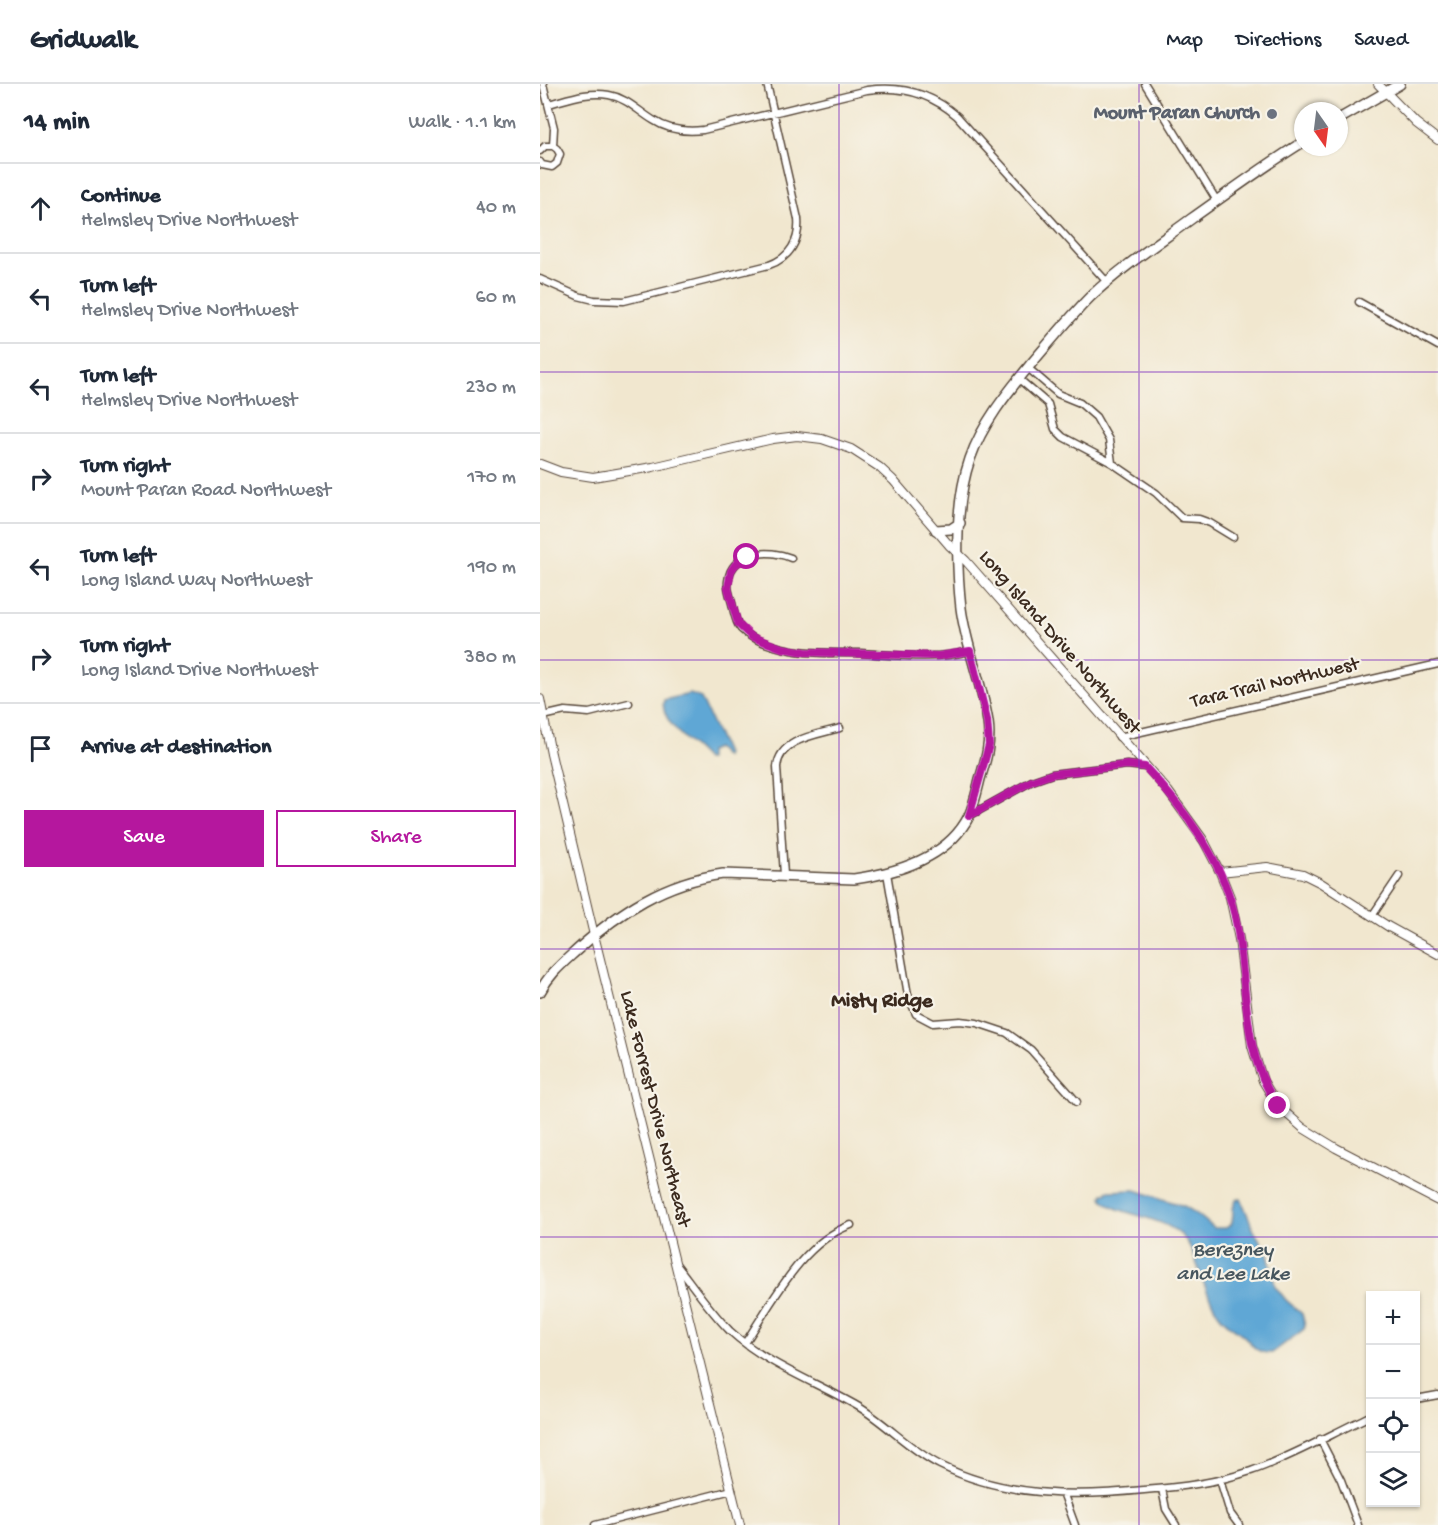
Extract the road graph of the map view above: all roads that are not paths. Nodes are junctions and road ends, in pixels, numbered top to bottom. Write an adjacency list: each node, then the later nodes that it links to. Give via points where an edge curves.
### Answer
1 (543, 84): 7 (street)
2 (767, 84): 8 (street)
3 (1145, 84): 15 (street)
4 (1378, 84): 6 (street)
5 (1400, 84): 6 (main road)
6 (1385, 92): 9 (main road); 10 (street)
7 (548, 104): 8 (street, via 586,95 609,95 630,103 662,125 692,131); 11 (street, via 554,128)
8 (773, 112): 16 (street, via 799,226 793,248 785,256 769,265 624,301 586,298); 17 (street, via 880,88 908,89 933,98 957,116)
9 (1348, 114)
10 (1438, 140)
11 (553, 146): 13 (street); 14 (street, via 560,154 557,164 548,167)
12 (1294, 148): 15 (main road)
13 (540, 151)
14 (540, 162)
15 (1217, 201): 17 (main road)
16 (540, 279)
17 (1107, 282): 20 (main road)
18 (1359, 302): 19 (street)
19 (1438, 346)
20 (1028, 368): 21 (main road); 22 (street)
21 (1019, 380): 23 (street); 26 (main road, via 980,436 970,458)
22 (1058, 394): 23 (street); 24 (street, via 1080,403 1096,417 1109,440)
23 (1048, 404): 24 (street, via 1055,429 1063,437)
24 (1112, 463): 28 (street, via 1156,493 1182,518 1210,523)
25 (540, 464): 27 (street, Long Island Drive Northwest, via 593,477 773,439 808,437 851,449 879,467)
26 (960, 523): 27 (main road, via 951,529); 29 (main road)
27 (936, 530): 29 (street, Long Island Drive Northwest)
28 (1233, 537)
29 (959, 554): 31 (main road, via 961,608); 37 (street, Long Island Drive Northwest)
30 (791, 558): 31 (street, via 759,553 741,560 731,571 728,588 735,618 752,637 805,652 939,656)
31 (970, 651): 39 (main road, via 989,745)
32 (1438, 664): 37 (street, Tara Trail Northwest)
33 (540, 699): 35 (street, Lake Forrest Drive Northeast)
34 (629, 703): 35 (street, via 589,713 565,711)
35 (543, 716): 45 (street, Lake Forrest Drive Northeast)
36 (840, 728): 42 (street, via 794,742 779,756)
37 (1119, 737): 38 (street, Long Island Drive Northwest)
38 (1145, 767): 39 (street, via 1127,765 1052,774); 40 (street, Long Island Drive Northwest, via 1187,816)
39 (969, 816): 41 (main road, via 956,835 938,850)
40 (1220, 872): 44 (street, via 1268,867 1302,874); 49 (street, Long Island Drive Northwest, via 1237,924 1252,1046 1270,1094 1303,1128)
41 (887, 873): 42 (main road, via 854,879); 48 (street, via 908,995 916,1014 933,1023 977,1023 1006,1033 1031,1050)
42 (784, 875): 45 (main road, via 723,873 690,880 650,896)
43 (1399, 876): 44 (street)
44 (1372, 916): 46 (street)
45 (594, 935): 47 (main road, via 555,970); 51 (street, Lake Forrest Drive Northeast)
46 (1438, 954)
47 (540, 992)
48 (1077, 1102)
49 (1438, 1201)
50 (851, 1224): 52 (street, via 830,1234 810,1251)
51 (675, 1264): 52 (street, via 718,1318); 59 (street, Lake Forrest Drive Northeast)
52 (745, 1343): 60 (street, via 864,1410 939,1465 993,1484)
53 (1438, 1395): 54 (street)
54 (1420, 1398)
55 (1366, 1418): 56 (street)
56 (1320, 1439): 57 (street, via 1253,1470); 66 (street)
57 (1220, 1480): 58 (street); 65 (street, via 1230,1513)
58 (1162, 1489): 60 (street); 64 (street, via 1166,1509)
59 (732, 1490): 61 (street); 62 (street, Lake Forrest Drive Northeast)
60 (1064, 1495): 63 (street)
61 (595, 1525)
62 (740, 1525)
63 (1075, 1525)
64 (1176, 1525)
65 (1239, 1525)
66 (1358, 1525)

